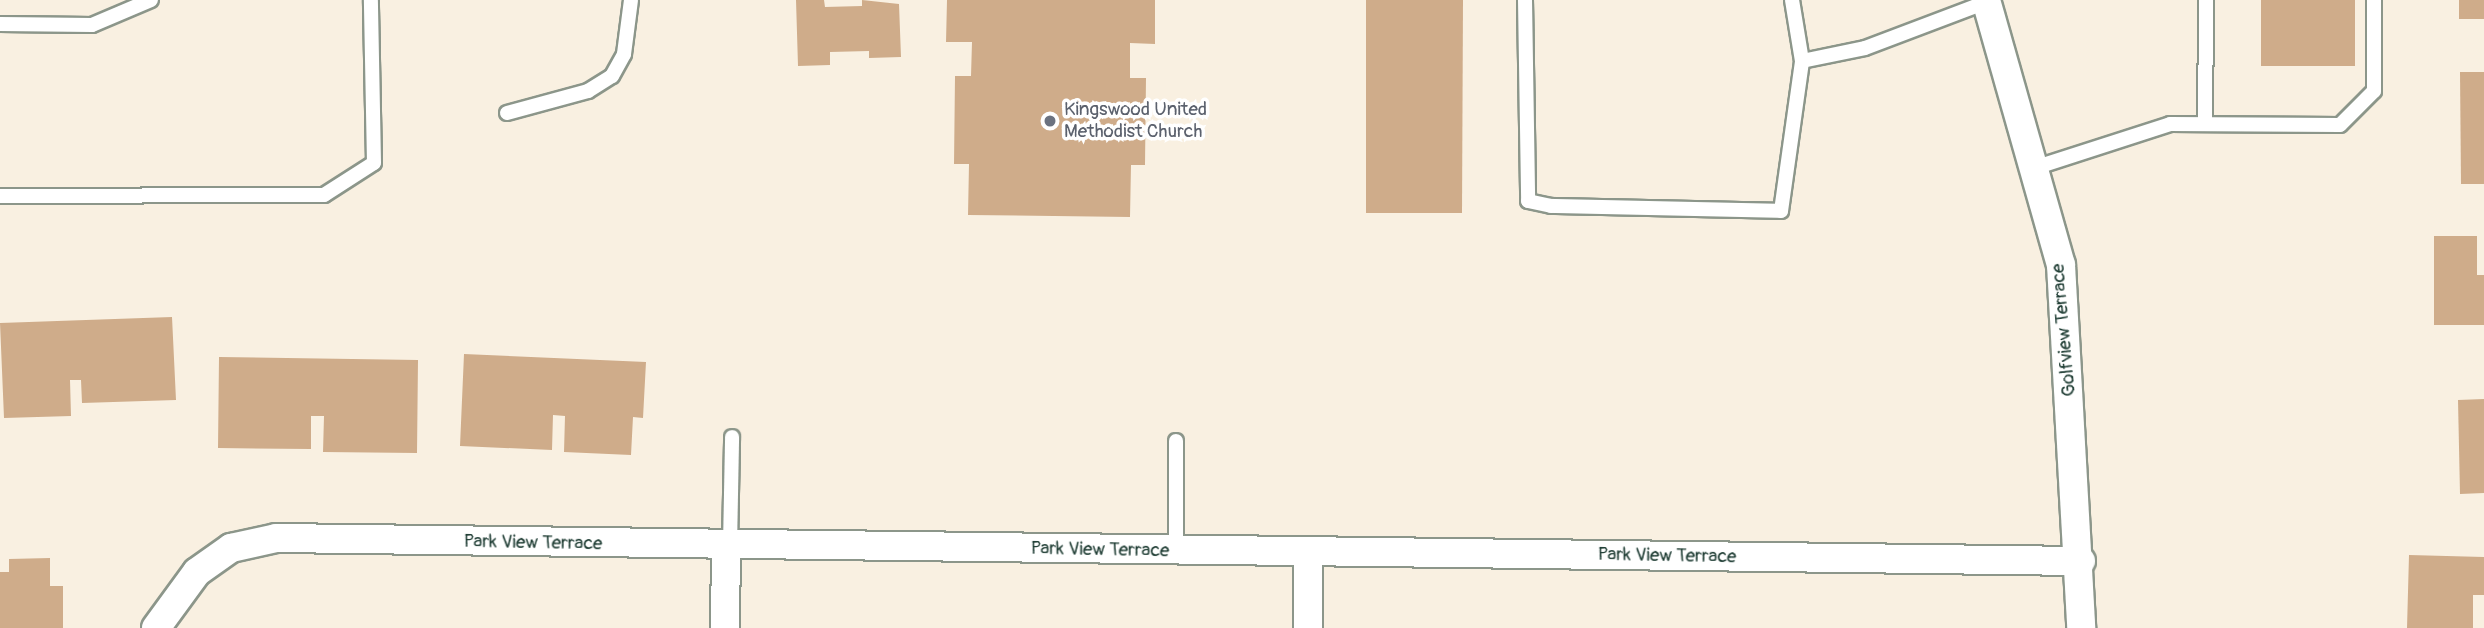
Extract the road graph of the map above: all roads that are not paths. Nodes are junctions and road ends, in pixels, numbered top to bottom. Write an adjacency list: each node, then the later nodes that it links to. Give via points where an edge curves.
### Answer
1 (151, 0): 9 (lane, via 92,25)
2 (371, 0): 14 (lane, via 374,163 324,195)
3 (631, 0): 11 (lane, via 624,54 612,76 588,91)
4 (1525, 0): 10 (lane, via 1528,201 1550,206 1781,211)
5 (1792, 0): 10 (lane)
6 (2206, 0): 12 (lane)
7 (2374, 0): 12 (lane, via 2374,91 2340,125)
8 (1987, 1): 10 (lane, via 1865,48); 13 (street, Golfview Terrace)
9 (0, 23)
10 (1802, 61)
11 (508, 113)
12 (2205, 124): 13 (lane, via 2170,124)
13 (2034, 168): 20 (street, Golfview Terrace, via 2061,265)
14 (0, 196)
15 (732, 437): 17 (lane)
16 (1176, 441): 18 (lane)
17 (728, 546): 18 (street, Park View Terrace); 21 (street, Park View Terrace, via 276,538 231,548 197,572); 22 (street)
18 (1176, 551): 19 (street, Park View Terrace)
19 (1308, 552): 20 (street, Park View Terrace); 23 (street)
20 (2081, 561): 24 (street, Golfview Terrace)
21 (156, 628)
22 (725, 628)
23 (1308, 628)
24 (2081, 628)

